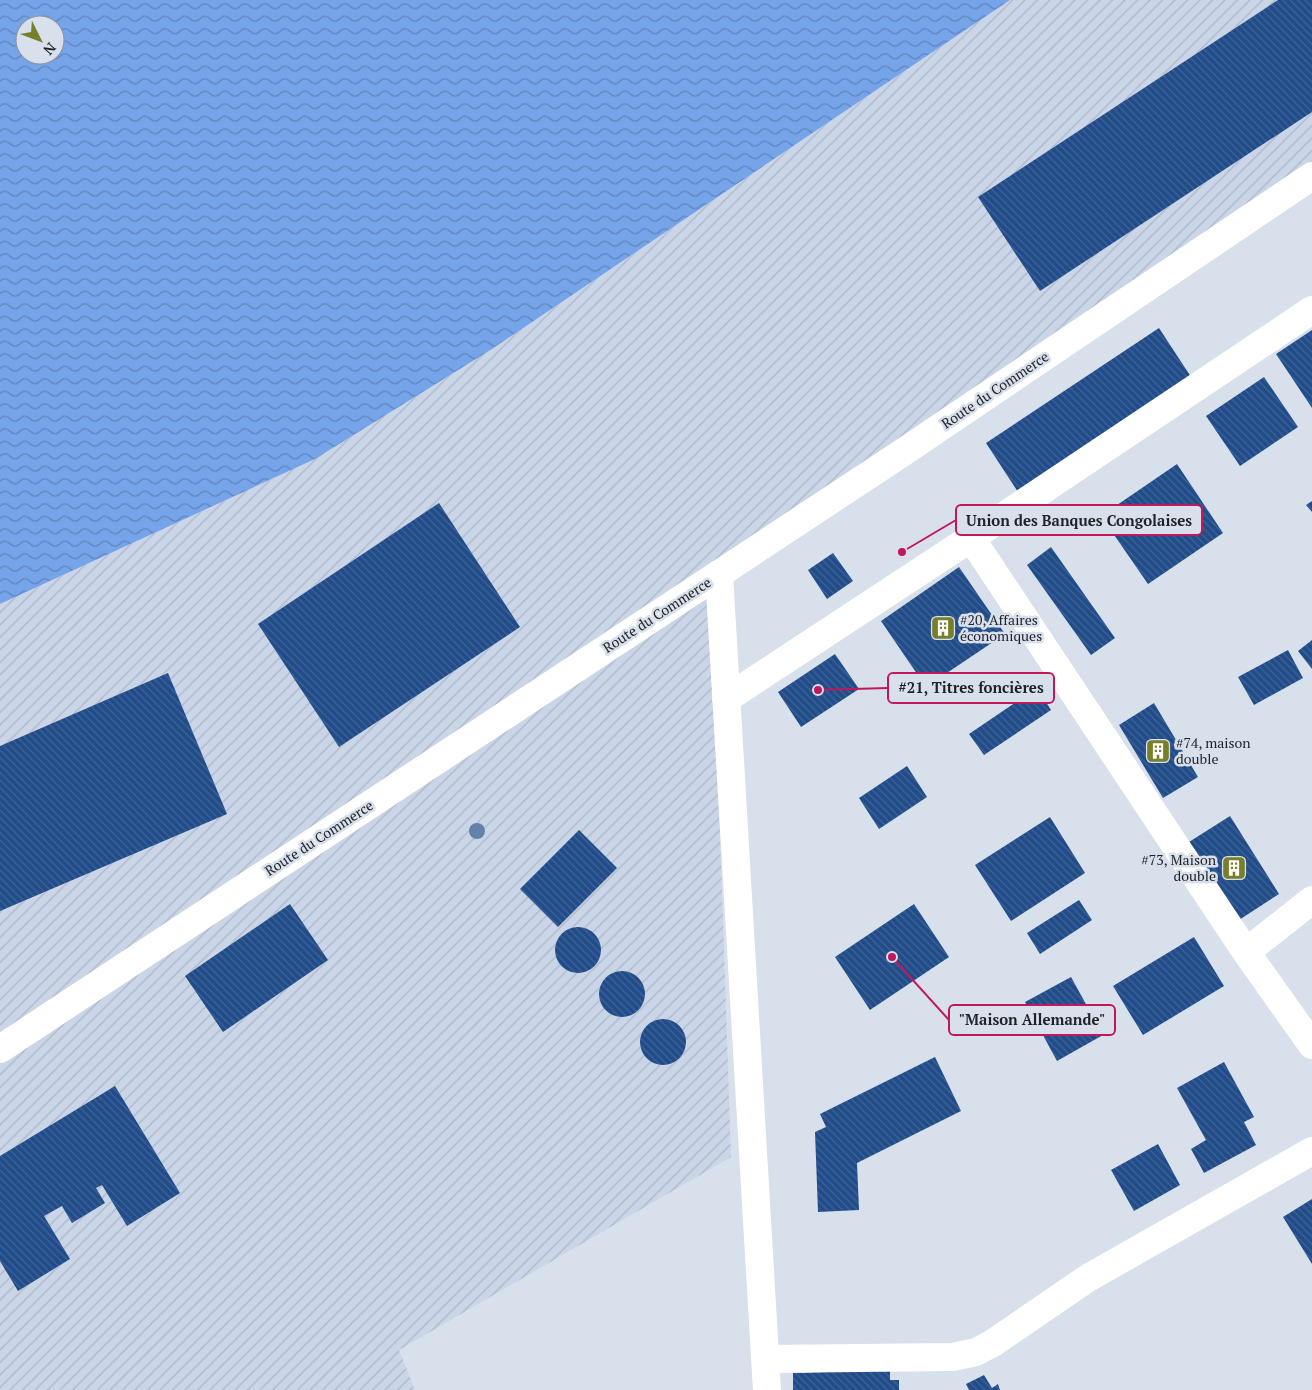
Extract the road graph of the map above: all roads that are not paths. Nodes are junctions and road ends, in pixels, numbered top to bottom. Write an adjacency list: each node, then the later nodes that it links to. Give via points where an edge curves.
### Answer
1 (1312, 176): 4 (street, Route du Commerce)
2 (1312, 310): 3 (street)
3 (971, 538): 5 (street); 7 (street)
4 (719, 574): 5 (street); 9 (street, Route du Commerce)
5 (726, 699): 11 (street)
6 (1312, 900): 7 (street)
7 (1246, 952): 8 (street)
8 (1312, 1045)
9 (0, 1049)
10 (1312, 1151): 11 (street, via 1112,1263 993,1344 976,1352 952,1357)
11 (765, 1359): 12 (street)
12 (767, 1390)

